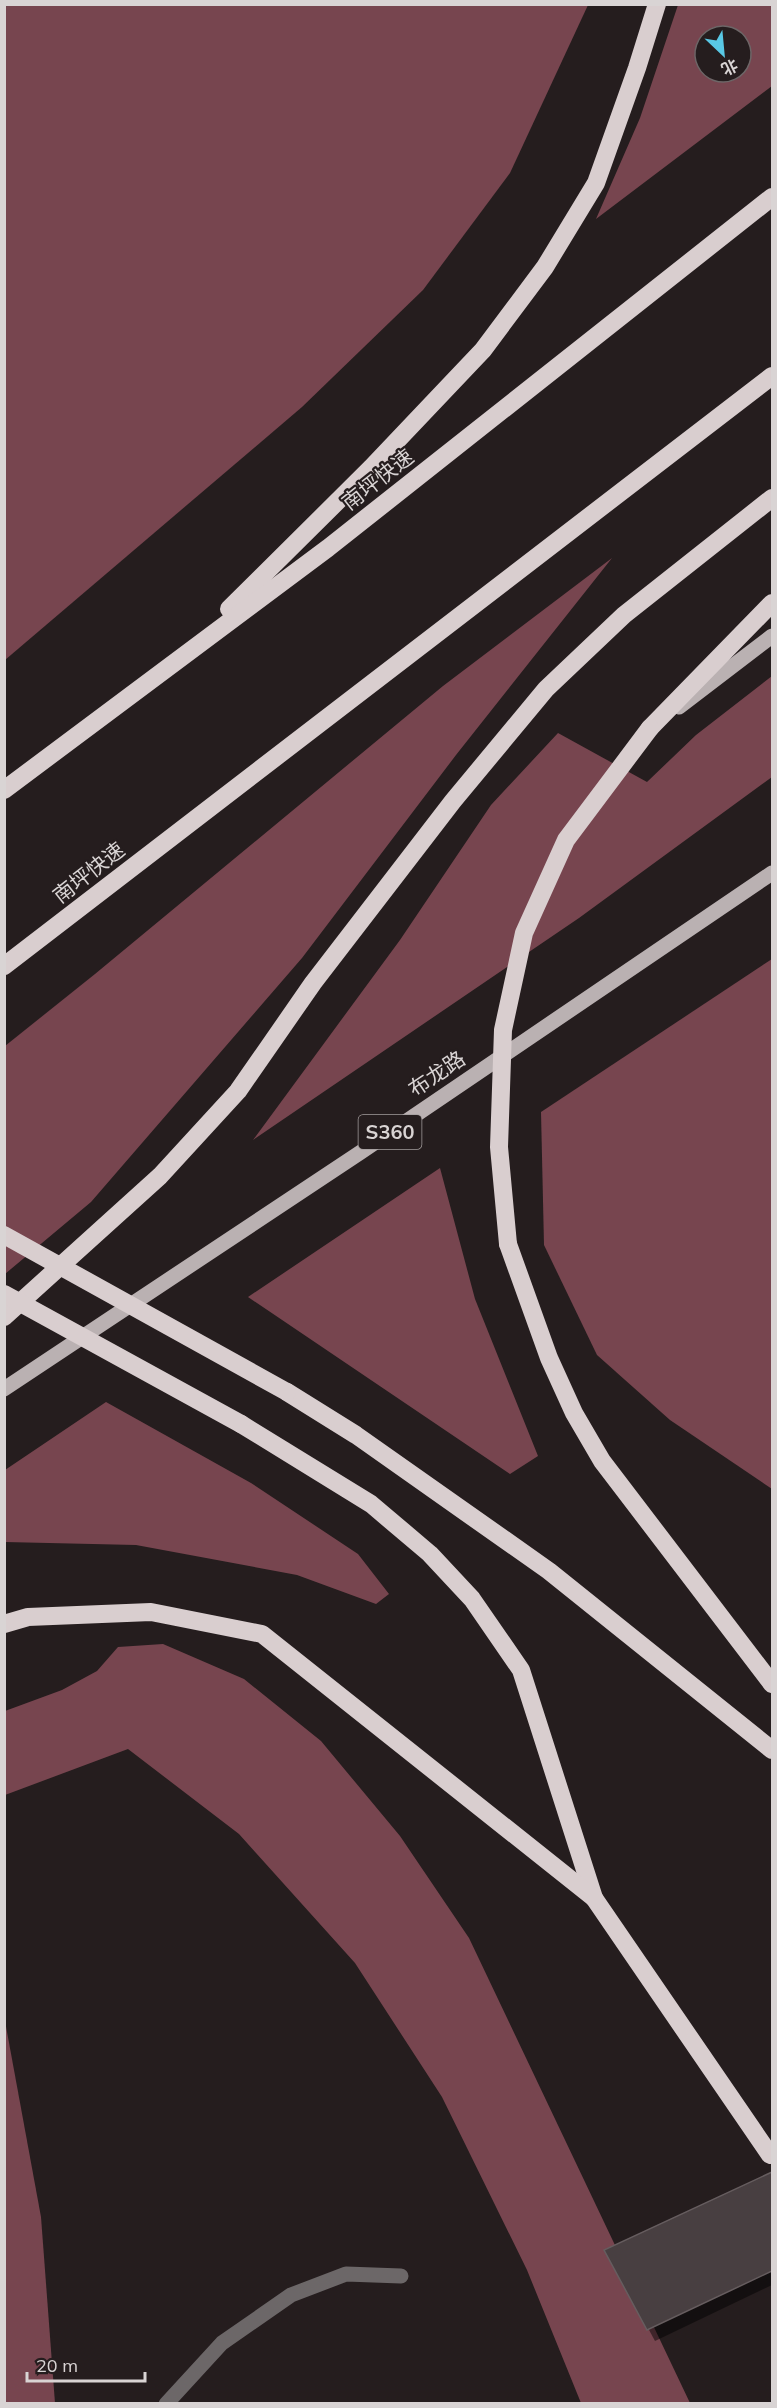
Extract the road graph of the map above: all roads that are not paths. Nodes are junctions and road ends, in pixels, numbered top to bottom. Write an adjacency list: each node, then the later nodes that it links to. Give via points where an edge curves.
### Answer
1 (657, 4): 7 (highway, via 596,183 545,267 483,350 240,599)
2 (772, 196): 7 (highway, 南坪快速, via 328,548)
3 (772, 376): 11 (highway, 南坪快速)
4 (772, 498): 14 (highway, via 624,615 546,689 453,801 320,974 238,1091 160,1176)
5 (772, 603): 8 (highway)
6 (772, 636): 8 (main road)
7 (117, 706): 9 (highway, 南坪快速)
8 (650, 728): 17 (highway, bridge, via 566,840 524,933 503,1042 499,1147 508,1244 549,1358 602,1461)
9 (4, 790)
10 (772, 873): 15 (main road, 布龙路 / S360)
11 (4, 966)
12 (4, 1235): 18 (highway, bridge, via 287,1392 356,1435 549,1571)
13 (4, 1294): 19 (highway, bridge, via 241,1425 371,1504 430,1554 472,1599 521,1670)
14 (4, 1317)
15 (4, 1389)
16 (4, 1624): 19 (highway, via 28,1617 151,1612 262,1634)
17 (772, 1684)
18 (772, 1749)
19 (594, 1898): 20 (highway)
20 (770, 2155)
21 (401, 2276): 22 (lane, via 346,2274 291,2295 222,2343)
22 (166, 2403)

